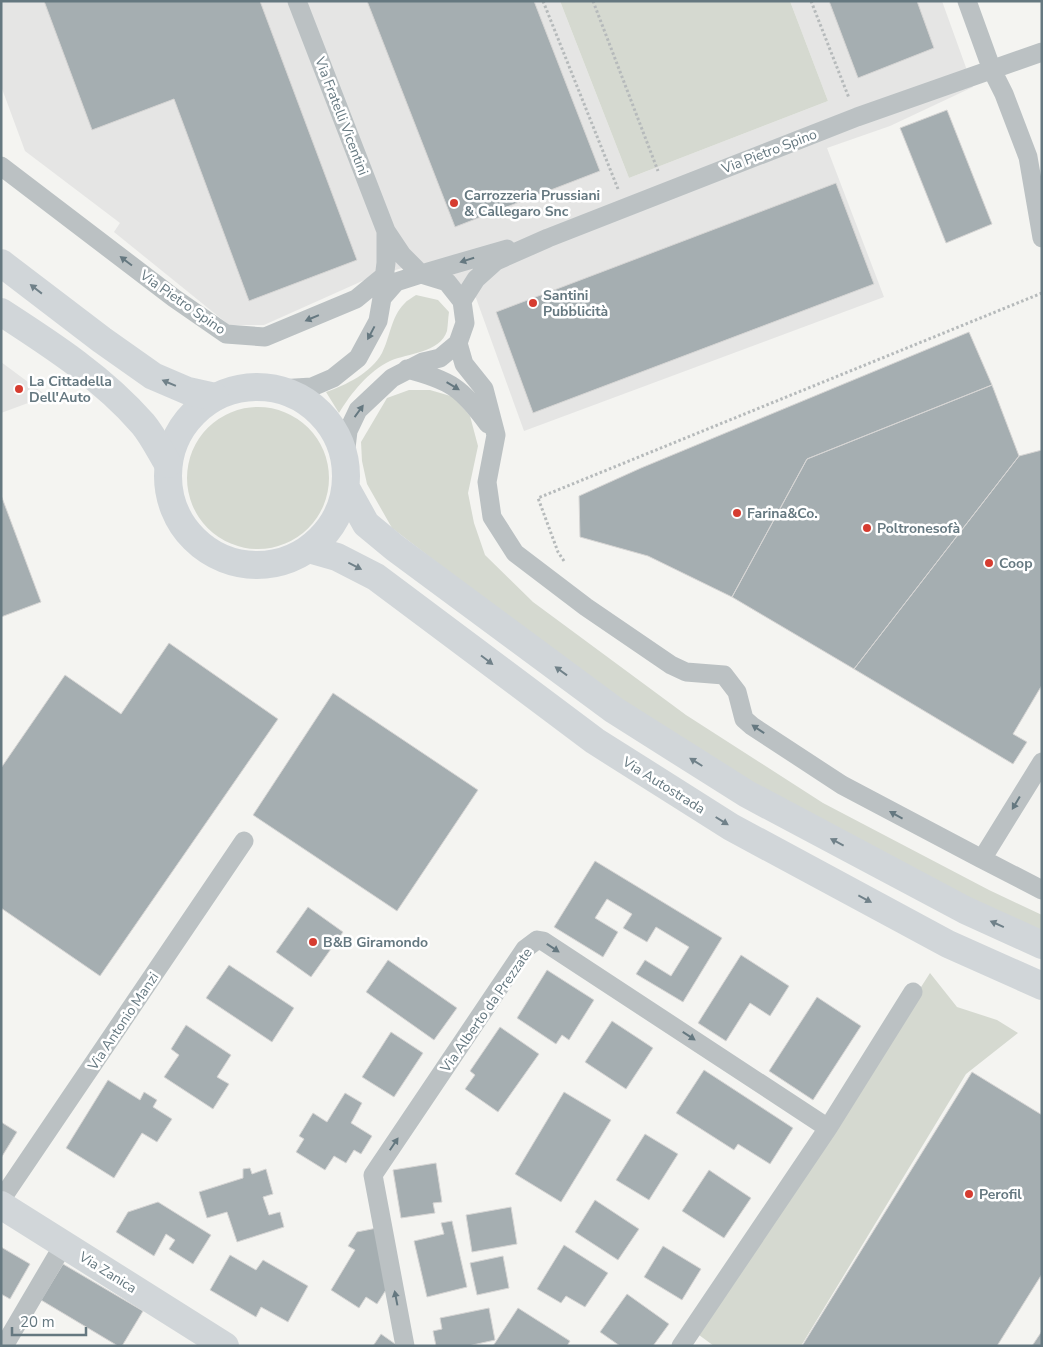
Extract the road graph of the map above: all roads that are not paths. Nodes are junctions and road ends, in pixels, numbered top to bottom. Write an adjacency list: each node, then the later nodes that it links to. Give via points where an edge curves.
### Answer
1 (297, 1): 6 (street, Via Fratelli Vicentini)
2 (967, 1): 4 (street)
3 (1042, 52): 4 (street, Via Pietro Spino)
4 (992, 70): 7 (street, Via Pietro Spino, via 856,117); 8 (street, via 1028,157)
5 (1, 166): 11 (street, Via Pietro Spino, one-way to 5, via 356,299 265,337 226,334)
6 (386, 231): 10 (street); 11 (street)
7 (548, 238): 10 (street, Via Pietro Spino, one-way to 10); 13 (street, Via Pietro Spino, via 496,261 476,279)
8 (1042, 238)
9 (1, 262): 20 (main road, one-way to 9, via 188,391 153,376)
10 (420, 274): 12 (street, Via Pietro Spino, via 396,282); 13 (street, via 447,282)
11 (384, 276): 12 (street)
12 (382, 298): 19 (street, one-way to 19, via 378,321 358,358 326,381 312,386)
13 (462, 301): 16 (street, via 465,323)
14 (1, 304): 17 (main road)
15 (1, 312): 17 (main road)
16 (458, 343): 18 (street, via 440,358); 21 (street, via 464,364 484,389)
17 (53, 346): 23 (main road, via 109,389 144,426)
18 (408, 369): 21 (street, one-way to 21, via 435,376 458,388); 22 (street, one-way to 18, via 348,430 358,410 392,378)
19 (279, 389): 20 (main road, via 257,386 235,389); 22 (main road, via 297,395 328,420)
20 (215, 397): 23 (main road, via 182,427)
21 (496, 435): 28 (street, one-way to 21, via 842,785 744,719 737,692 724,675 686,672 671,665 514,554 492,518 487,482)
22 (345, 456): 24 (main road)
23 (168, 464): 25 (main road, via 171,503 184,528 203,548 228,562 256,566 284,562)
24 (346, 488): 25 (main road, via 334,522); 30 (main road, one-way to 24, via 965,910 747,794 614,710 366,524)
25 (309, 549): 31 (main road, Via Autostrada, one-way to 31, via 337,557 376,576 595,741 731,827 948,944)
26 (1042, 762): 28 (street, one-way to 28)
27 (244, 841): 34 (street, Via Antonio Manzi)
28 (982, 859): 29 (street)
29 (1042, 890)
30 (1042, 945)
31 (1042, 986)
32 (913, 992): 33 (street)
33 (828, 1128): 39 (street, Via Alberto da Prezzate, one-way to 33, via 373,1174 524,949 537,940); 40 (street)
34 (1, 1200)
35 (1, 1205): 36 (main road, Via Zanica)
36 (68, 1247): 37 (street, Via Zanica, via 58,1254); 38 (main road, Via Zanica)
37 (4, 1346)
38 (225, 1346)
39 (405, 1346)
40 (681, 1346)

